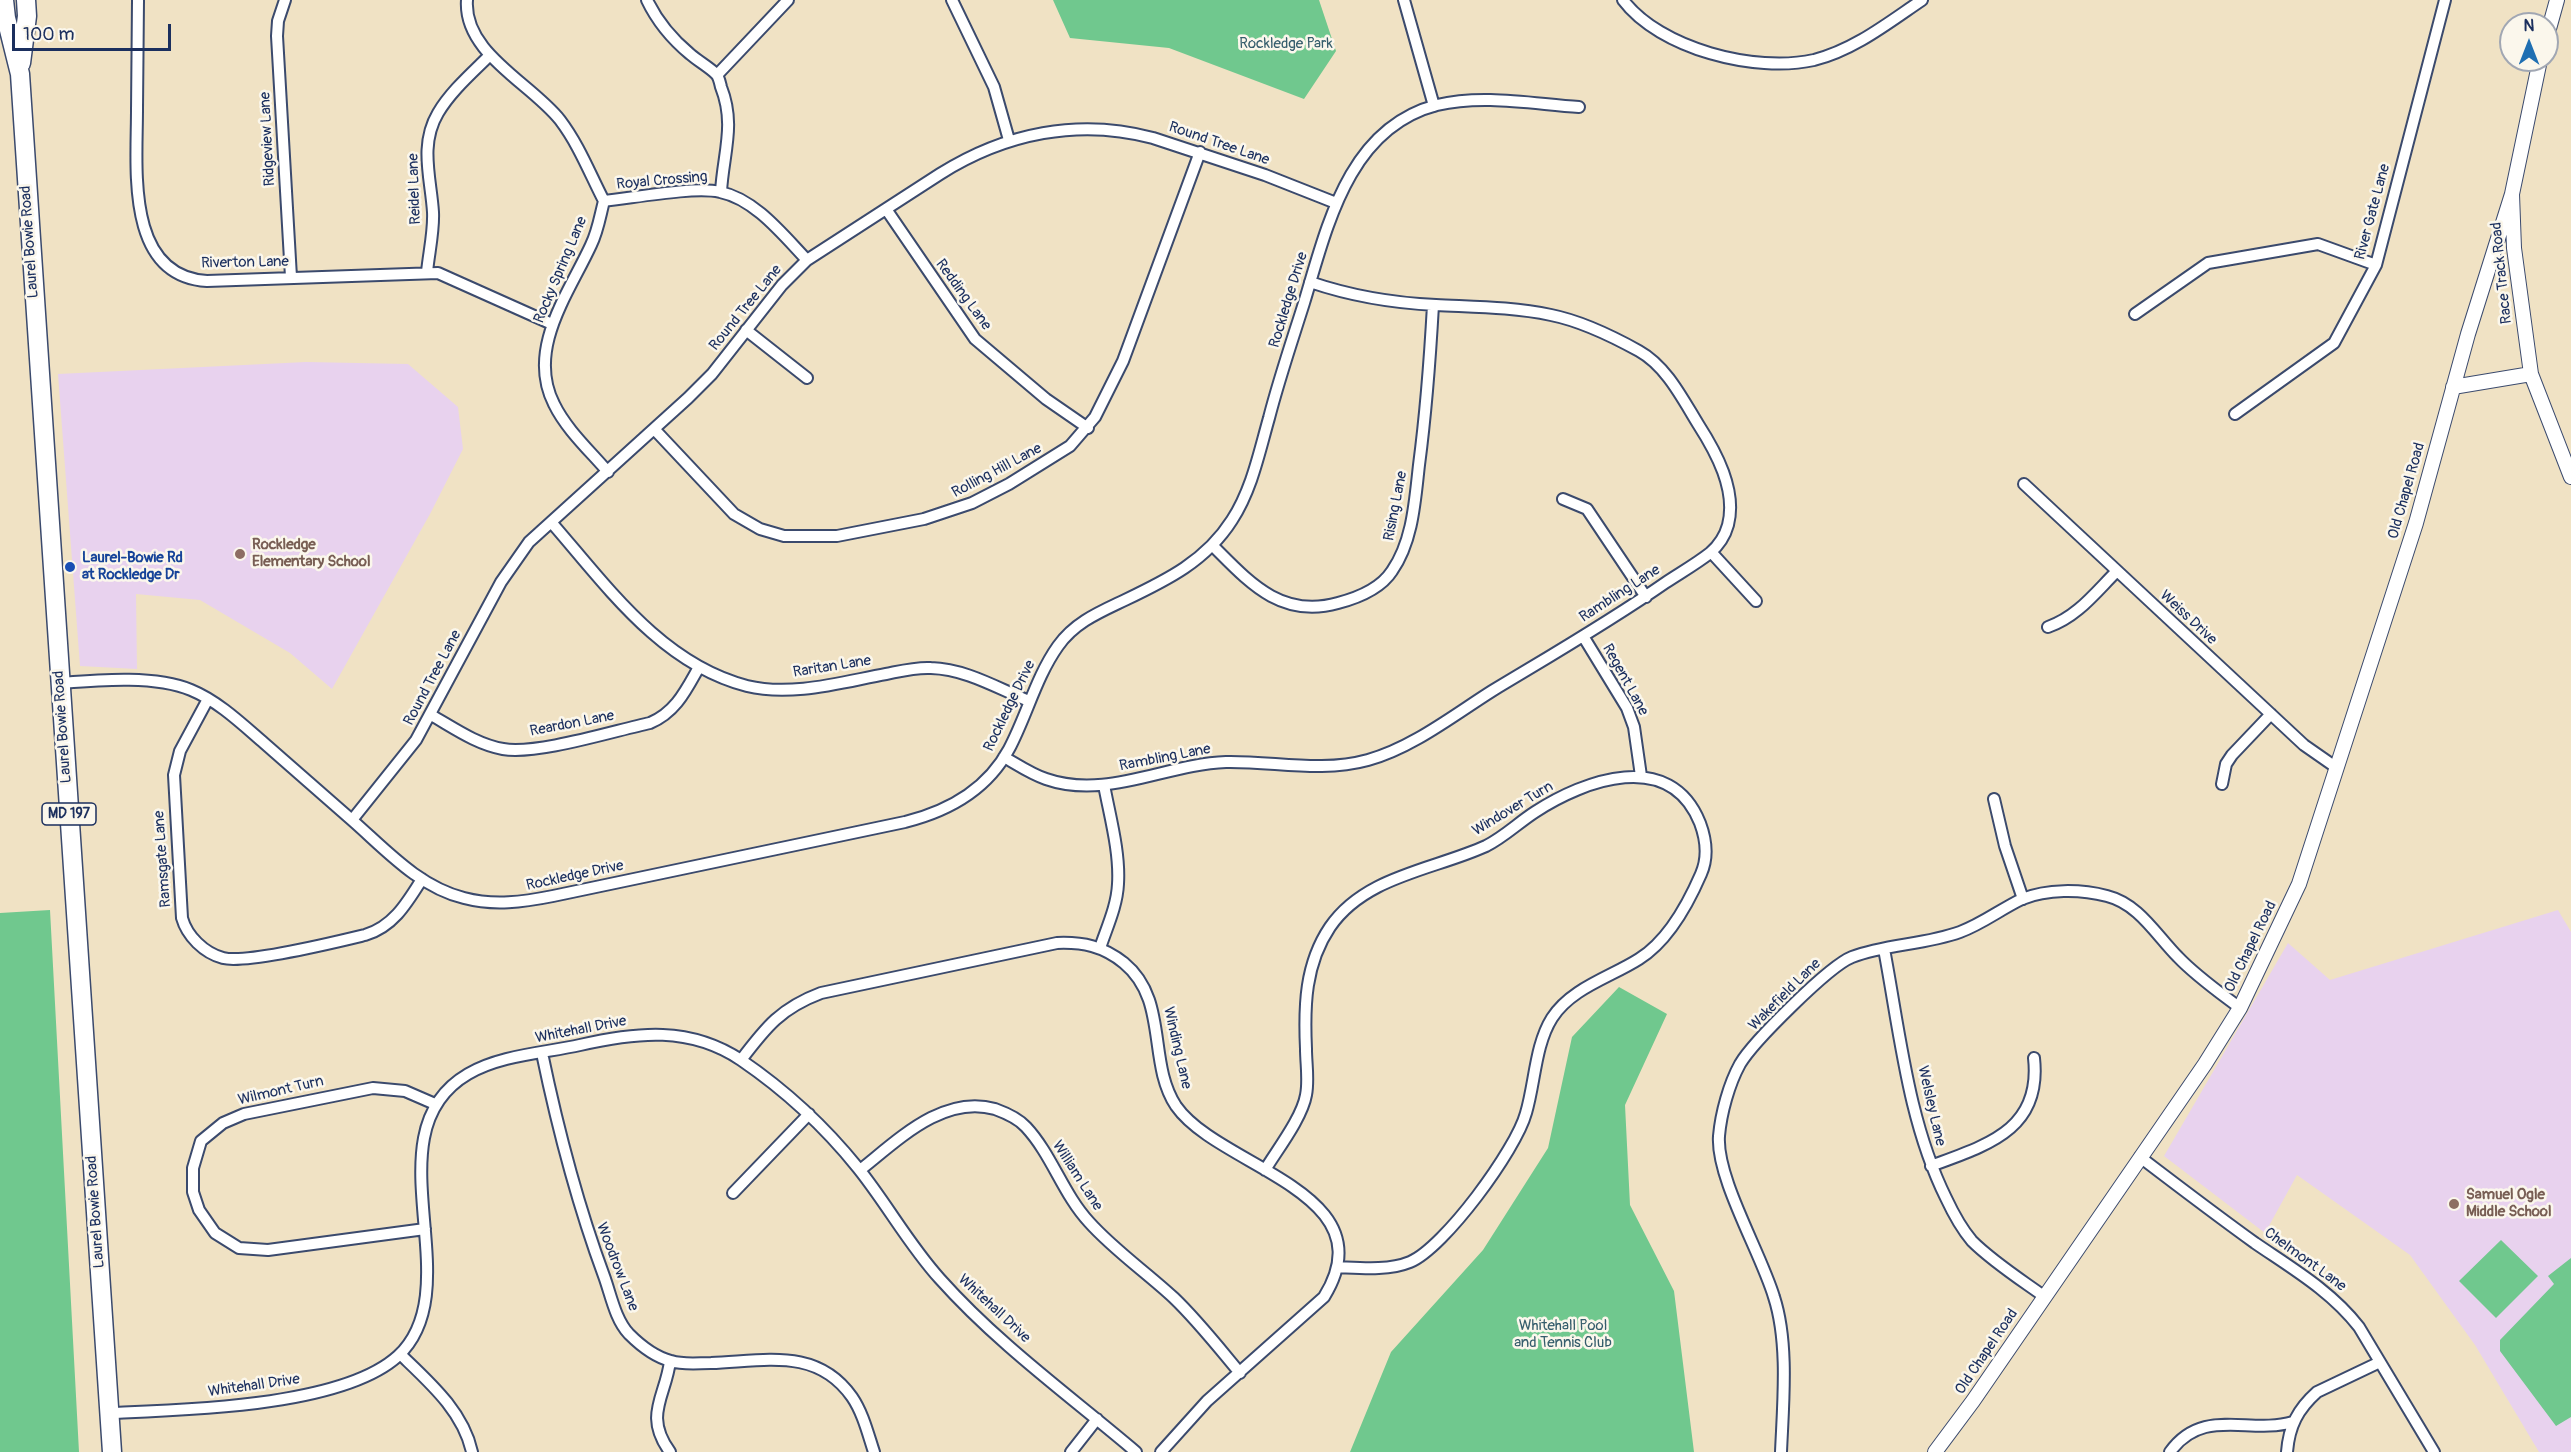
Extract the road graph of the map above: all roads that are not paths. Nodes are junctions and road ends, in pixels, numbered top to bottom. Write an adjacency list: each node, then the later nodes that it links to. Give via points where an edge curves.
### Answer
1 (4, 0): 15 (main road, Laurel Bowie Road / MD 197)
2 (26, 0): 15 (main road, Laurel Bowie Road / MD 197)
3 (138, 0): 29 (street, Riverton Lane, via 136,183 149,241 171,268 199,281)
4 (285, 0): 29 (street, Ridgeview Lane, via 277,36)
5 (467, 0): 13 (street, via 471,29)
6 (647, 0): 16 (street, via 675,40)
7 (788, 0): 16 (street)
8 (952, 0): 19 (street, via 994,87)
9 (1404, 0): 17 (street)
10 (1623, 0): 11 (street, via 1650,24 1684,44 1734,59 1795,62 1843,50)
11 (1922, 0)
12 (2445, 0): 27 (street, River Gate Lane)
13 (490, 55): 23 (street, via 560,120); 28 (street, Reidel Lane, via 450,96 431,128 426,170 433,213)
14 (2537, 72): 22 (street, Race Track Road)
15 (20, 74): 54 (main road, Laurel Bowie Road / MD 197)
16 (717, 75): 21 (street, via 729,117)
17 (1434, 106): 18 (street, Rockledge Drive, via 1472,100); 24 (street, Rockledge Drive, via 1395,125 1374,142)
18 (1579, 108)
19 (1009, 140): 20 (street, Round Tree Lane, via 1043,132 1099,129 1135,133); 25 (street, Round Tree Lane, via 961,161)
20 (1200, 152): 24 (street, Round Tree Lane); 39 (street, Rolling Hill Lane, via 1123,361)
21 (721, 192): 23 (street, Royal Crossing); 26 (street, Royal Crossing, via 752,208)
22 (2512, 194): 35 (street, Race Track Road, via 2514,248); 37 (street, Old Chapel Road)
23 (604, 201): 33 (street, Rocky Spring Lane, via 591,247)
24 (1336, 202): 30 (street, Rockledge Drive)
25 (886, 209): 26 (street, Round Tree Lane); 39 (street, Redding Lane, via 975,339 1046,399)
26 (807, 260): 34 (street, Round Tree Lane)
27 (2376, 265): 32 (street, via 2318,244 2208,262); 38 (street, River Gate Lane, via 2334,343)
28 (427, 272): 29 (street, Riverton Lane); 33 (street, Riverton Lane, via 450,277)
29 (291, 277)
30 (1310, 282): 31 (street, Rambling Lane, via 1370,298); 46 (street, Rockledge Drive, via 1256,467 1242,503)
31 (1433, 305): 46 (street, Rising Lane, via 1416,493 1404,549 1391,573 1357,597 1322,607 1301,606 1260,590); 47 (street, Rambling Lane, via 1559,316 1653,360 1706,437 1729,490 1728,527)
32 (2134, 314)
33 (552, 324): 41 (street, Rocky Spring Lane, via 545,365 549,393 564,421)
34 (746, 330): 36 (street); 40 (street, Round Tree Lane, via 711,374)
35 (2531, 374): 37 (street); 42 (street, Race Track Road)
36 (807, 378)
37 (2453, 387): 60 (street, Old Chapel Road, via 2416,523)
38 (2235, 414)
39 (1088, 428): 40 (street, Rolling Hill Lane, via 1071,446 1033,471 949,512 849,534 805,538 774,534 741,519)
40 (656, 430): 41 (street, Round Tree Lane)
41 (608, 472): 45 (street, Round Tree Lane)
42 (2571, 477)
43 (2024, 484): 48 (street, Weiss Drive)
44 (1563, 499): 49 (street, via 1587,509)
45 (551, 522): 53 (street, Raritan Lane, via 650,631); 58 (street, Round Tree Lane, via 529,542 501,582)
46 (1213, 546): 56 (street, Rockledge Drive, via 1187,567 1094,614 1069,632 1050,658)
47 (1711, 552): 49 (street, Rambling Lane); 50 (street)
48 (2116, 572): 51 (street, via 2064,621); 57 (street, Weiss Drive)
49 (1646, 597): 52 (street, Rambling Lane)
50 (1755, 601)
51 (2048, 627)
52 (1583, 636): 61 (street, Regent Lane, via 1627,708 1634,727); 63 (street, Rambling Lane, via 1411,741 1373,759 1321,766 1223,762)
53 (699, 667): 56 (street, Raritan Lane, via 747,686 783,689 821,687 910,669 947,669); 58 (street, Reardon Lane, via 679,702 659,719 541,746 514,750 495,747)
54 (60, 682): 55 (street, Rockledge Drive, via 162,682); 88 (main road, Laurel Bowie Road / MD 197)
55 (208, 699): 65 (street, Rockledge Drive); 66 (street, Ramsgate Lane, via 180,751 174,775 182,918 201,946 222,958 238,959 375,932 395,917)
56 (1029, 701): 59 (street, Rockledge Drive)
57 (2271, 714): 60 (street, Weiss Drive, via 2304,745); 62 (street, via 2232,755)
58 (431, 715): 65 (street, Round Tree Lane, via 416,740)
59 (1004, 757): 63 (street, Rambling Lane, via 1049,781); 66 (street, Rockledge Drive, via 969,795 928,816 553,896 492,903 448,893)
60 (2337, 768): 70 (street, Old Chapel Road, via 2289,908)
61 (1641, 776): 79 (street, Windover Turn, via 1604,780 1550,802 1487,845 1381,886 1363,895 1340,915 1321,942 1310,970 1305,1019 1306,1099); 82 (street, Windover Turn, via 1677,790 1701,826 1706,849 1704,867 1685,905 1645,955 1578,993 1553,1015 1519,1134 1501,1163 1434,1246 1406,1264 1362,1269)
62 (2222, 784)
63 (1104, 785): 68 (street, via 1118,884)
64 (1994, 799): 67 (street)
65 (352, 820): 66 (street, Rockledge Drive)
66 (422, 879)
67 (2023, 899): 69 (street, Wakefield Lane, via 1943,938); 70 (street, Wakefield Lane, via 2073,891 2118,900 2141,916 2199,977)
68 (1100, 948): 73 (street, Winding Lane, via 1076,942 1049,944 821,993 791,1006 772,1020); 79 (street, Winding Lane, via 1129,968 1149,997 1164,1074 1176,1106 1205,1132)
69 (1884, 949): 77 (street, Welsley Lane, via 1914,1109); 98 (street, Wakefield Lane, via 1849,958 1834,967 1752,1048 1734,1077 1721,1125 1724,1173 1759,1255 1779,1315)
70 (2240, 1008): 76 (street, Old Chapel Road)
71 (542, 1053): 73 (street, Whitehall Drive, via 623,1036 661,1034 696,1039); 74 (street, Whitehall Drive, via 477,1069); 85 (street, Woodrow Lane, via 576,1196 618,1314 638,1342)
72 (2034, 1058): 77 (street, via 2033,1096 2013,1126 1983,1145)
73 (741, 1060): 75 (street, Whitehall Drive)
74 (435, 1104): 81 (street, Whitehall Drive, via 422,1157); 81 (street, Wilmont Turn, via 405,1091 373,1088 244,1114 223,1123 201,1141 193,1168 193,1192 199,1210 215,1233 239,1248 268,1250)
75 (809, 1114): 78 (street, Whitehall Drive); 80 (street)
76 (2140, 1157): 83 (street, Old Chapel Road); 86 (street, Chelmont Lane, via 2334,1298 2359,1327)
77 (1931, 1166): 83 (street, Welsley Lane, via 1956,1219 1971,1239)
78 (860, 1170): 87 (street, William Lane, via 944,1111 974,1106 1010,1115 1026,1126 1089,1222 1176,1300); 89 (street, Whitehall Drive, via 954,1295)
79 (1265, 1170): 82 (street, Winding Lane, via 1320,1208 1335,1238)
80 (733, 1193)
81 (425, 1229): 84 (street, Whitehall Drive, via 423,1313)
82 (1337, 1267): 87 (street, Winding Lane, via 1324,1297)
83 (2045, 1297): 99 (street, Old Chapel Road)
84 (400, 1354): 88 (street, Whitehall Drive, via 362,1377 275,1400); 92 (street, via 449,1404)
85 (670, 1361): 93 (street, via 657,1412); 94 (street, Woodrow Lane, via 797,1361 821,1367 853,1398)
86 (2380, 1362): 90 (street, via 2317,1392); 102 (street, Chelmont Lane)
87 (1240, 1373): 97 (street, Winding Lane, via 1190,1417)
88 (110, 1413): 91 (main road, Laurel Bowie Road / MD 197)
89 (1097, 1419): 95 (street); 96 (street, Whitehall Drive)
90 (2293, 1422): 100 (street, via 2202,1427 2184,1437); 101 (street)
91 (112, 1452)
92 (472, 1452)
93 (670, 1452)
94 (874, 1452)
95 (1071, 1452)
96 (1136, 1452)
97 (1161, 1452)
98 (1781, 1452)
99 (1935, 1452)
100 (2170, 1452)
101 (2287, 1452)
102 (2434, 1452)

